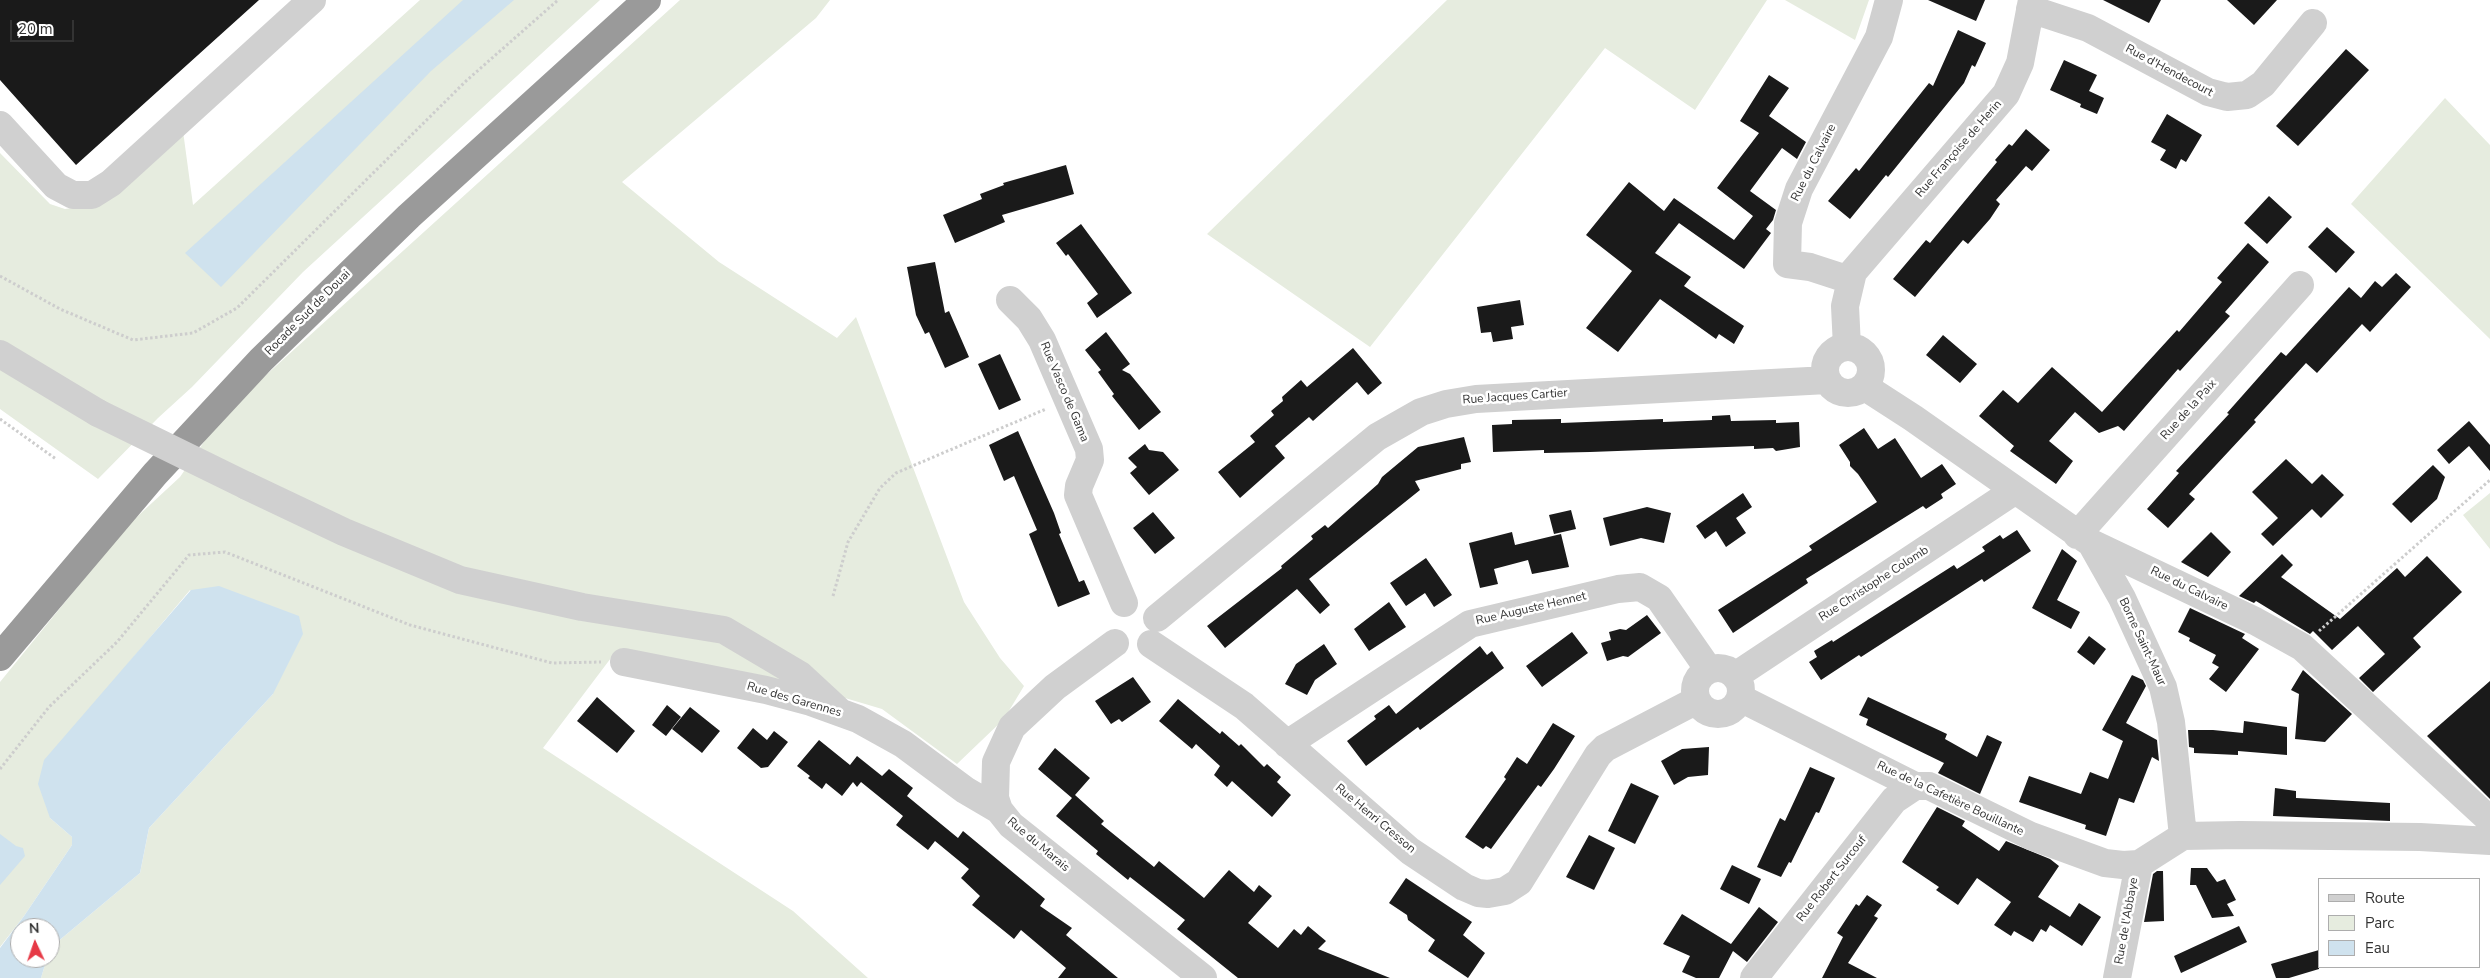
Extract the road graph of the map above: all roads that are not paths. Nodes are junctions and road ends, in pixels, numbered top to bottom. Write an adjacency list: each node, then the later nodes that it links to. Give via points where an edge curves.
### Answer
1 (312, 0): 7 (street, via 111,183 92,195 73,194 56,186)
2 (620, 0): 19 (highway, Rocade Sud de Douai, via 407,193 291,304 125,481)
3 (647, 0): 22 (highway, Rocade Sud de Douai, via 409,216 268,353 148,481)
4 (1889, 0): 8 (street, Rue du Calvaire, via 1879,37 1800,189 1788,223 1787,264 1810,267)
5 (2031, 5): 6 (street, Rue d'Hendecourt, via 2088,28 2208,92 2227,98 2247,95 2263,84); 8 (street, Rue Françoise de Herin, via 2020,63 2006,94 1859,264)
6 (2313, 23)
7 (0, 125)
8 (1850, 280): 11 (street, via 1845,306)
9 (2300, 285): 16 (street, Rue de la Paix)
10 (1010, 300): 17 (street, Rue Vasco de Gama, via 1037,330 1091,455 1078,495)
11 (1847, 347): 13 (street, via 1833,352 1828,358 1825,365); 14 (street, via 1860,351 1870,361 1871,375)
12 (0, 354): 26 (street, bridge, via 98,413 246,486 344,532 460,580 582,607 724,630 800,675)
13 (1827, 380): 14 (street, via 1844,393); 18 (street, Rue Jacques Cartier, via 1476,399 1421,412 1377,436)
14 (1864, 387): 15 (street, Rue du Calvaire)
15 (2014, 492): 16 (street, Rue du Calvaire); 24 (street, Rue Christophe Colomb)
16 (2084, 539): 30 (street, Rue du Calvaire, via 2302,647); 31 (street, Borne Saint-Maur, via 2122,598 2163,687 2171,722)
17 (1124, 603): 18 (street, via 1142,603); 20 (street, via 1114,611 1109,622)
18 (1157, 618): 21 (street, via 1157,634)
19 (0, 628)
20 (1115, 643): 21 (street, via 1130,651 1141,650); 29 (street, Rue du Marais, via 1055,687 1012,727 996,762 994,787)
21 (1150, 644): 27 (street, Rue Henri Cresson, via 1236,700)
22 (0, 657)
23 (624, 662): 26 (street, Rue des Garennes, via 766,690)
24 (1728, 681): 25 (street, via 1697,683); 25 (street, Rue Christophe Colomb, via 1734,708 1721,714 1706,711); 27 (street, Rue Auguste Hennet, via 1659,598 1640,587 1627,587 1470,624); 28 (street, Rue de la Cafetière Bouillante)
25 (1697, 700): 27 (street, Rue Henri Cresson, via 1605,748 1519,882 1498,894 1471,890 1410,851)
26 (840, 712): 29 (street, Rue des Garennes, via 891,736 965,790)
27 (1287, 744)
28 (1915, 786): 34 (street, Rue de la Cafetière Bouillante, via 1929,786 2015,829 2081,856 2114,865); 36 (street, Rue Robert Surcouf, via 1894,800)
29 (999, 810): 35 (street, Rue du Marais, via 1011,825)
30 (2482, 813): 32 (street)
31 (2183, 836): 32 (street); 34 (street)
32 (2433, 838): 33 (street)
33 (2490, 840)
34 (2139, 864): 37 (street, Rue de l'Abbaye)
35 (1203, 978)
36 (1754, 978)
37 (2117, 978)

